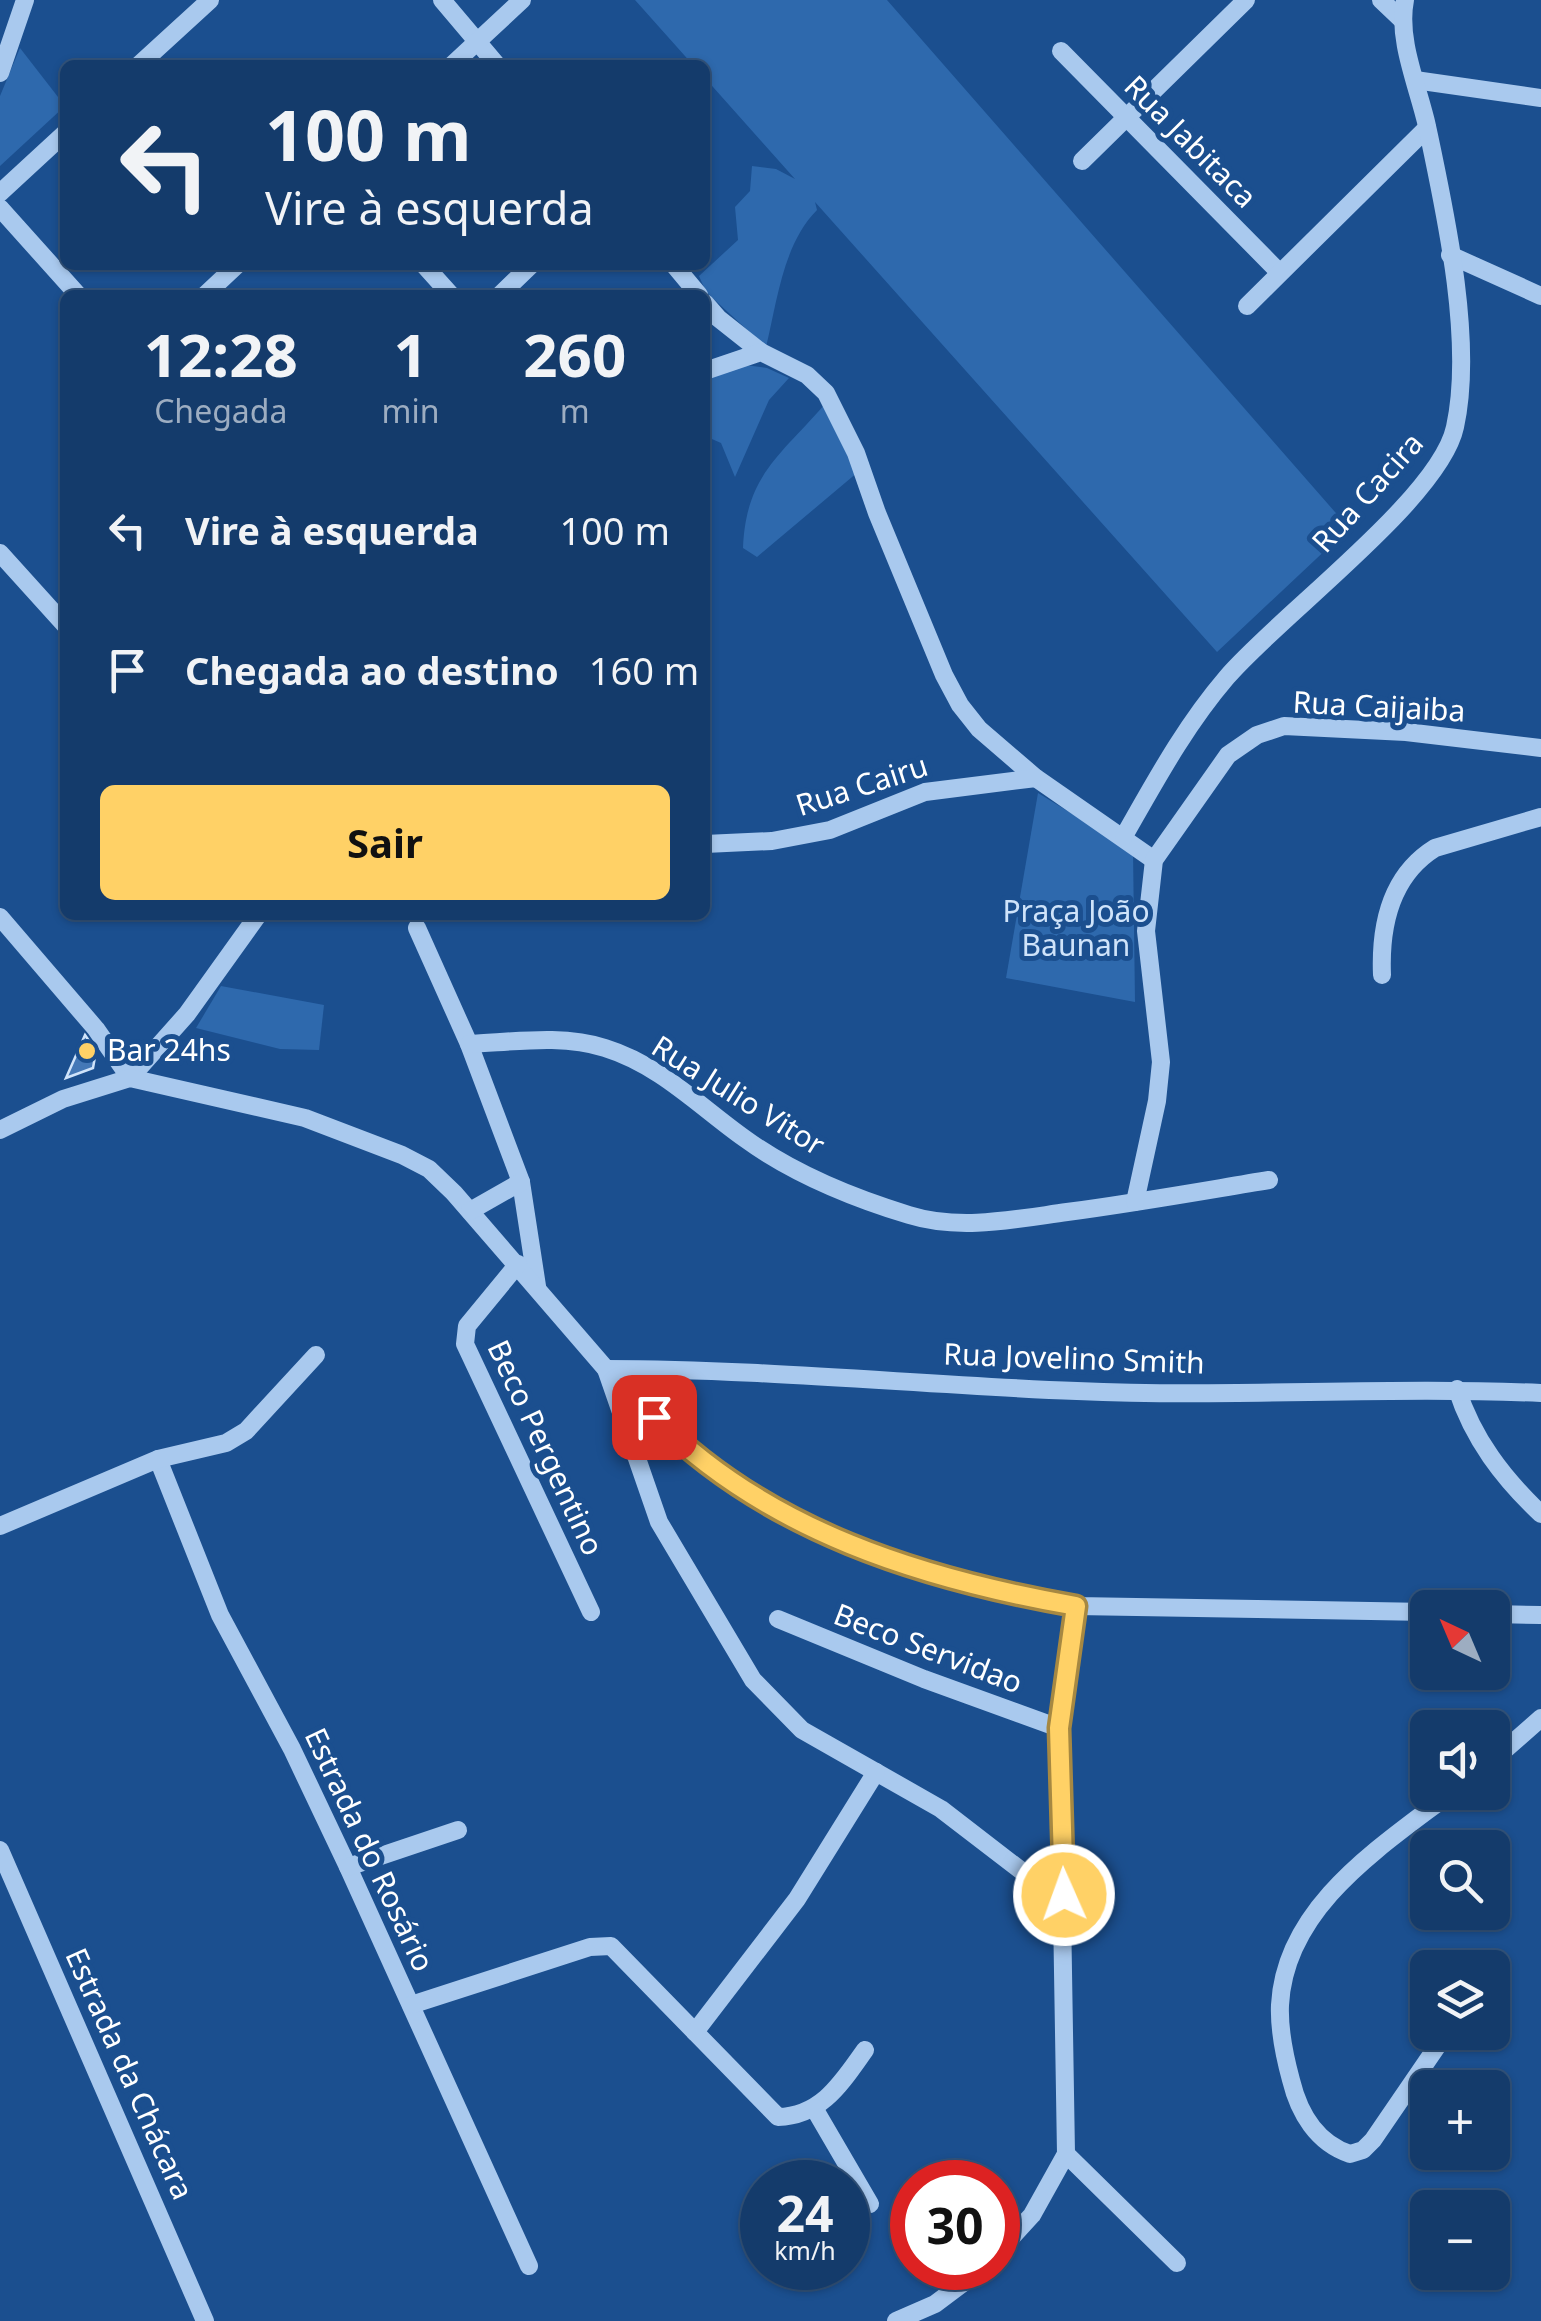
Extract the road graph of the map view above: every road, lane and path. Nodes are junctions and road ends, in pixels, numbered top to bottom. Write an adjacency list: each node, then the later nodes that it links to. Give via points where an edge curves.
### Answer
1 (25, 0): 13 (street)
2 (210, 0): 10 (street)
3 (442, 0): 8 (street)
4 (522, 0): 8 (street)
5 (1246, 0): 16 (street)
6 (1380, 0): 7 (street)
7 (1403, 9): 14 (street, Rua Cacira)
8 (476, 42): 11 (street); 12 (street)
9 (1061, 51): 16 (street, Rua Jabitaca)
10 (144, 60)
11 (457, 60)
12 (492, 60)
13 (0, 73)
14 (1416, 80): 15 (street); 17 (street, Rua Cacira)
15 (1540, 104)
16 (1127, 117): 19 (street); 27 (street, Rua Jabitaca)
17 (1427, 128): 22 (street, Rua Cacira); 27 (street)
18 (60, 138): 20 (street)
19 (1082, 161)
20 (0, 193)
21 (0, 208): 28 (street)
22 (1450, 255): 33 (street); 43 (street, Rua Cacira, via 1460,379 1444,457 1386,523 1230,672 1186,726)
23 (232, 270): 29 (street)
24 (428, 270): 30 (street)
25 (526, 270): 31 (street)
26 (678, 270): 32 (street)
27 (1280, 272): 34 (street)
28 (74, 290)
29 (210, 290)
30 (446, 290)
31 (505, 290)
32 (695, 290)
33 (1541, 296)
34 (1247, 306)
35 (710, 309): 36 (street)
36 (761, 352): 37 (street); 41 (street, via 808,374 826,393 944,675 979,728)
37 (710, 369)
38 (0, 553): 39 (street)
39 (60, 619)
40 (1541, 748): 45 (street, Rua Caijaiba, via 1284,726 1228,755)
41 (1036, 778): 43 (street); 44 (street, Rua Cairu, via 925,792 830,830)
42 (1541, 816): 49 (street, via 1420,858 1388,910)
43 (1124, 836): 45 (street)
44 (710, 844)
45 (1154, 860): 55 (street, via 1146,931 1161,1062)
46 (0, 917): 51 (street)
47 (254, 920): 51 (street, via 187,1014)
48 (417, 928): 50 (street)
49 (1382, 976)
50 (469, 1044): 54 (street); 55 (street, Rua Julio Vitor, via 570,1041 606,1048 665,1076 746,1140 801,1173 909,1215 960,1224)
51 (130, 1078): 52 (street, via 62,1099); 56 (street, via 306,1118 402,1155 429,1169)
52 (0, 1130)
53 (1270, 1180): 55 (street, Rua Julio Vitor)
54 (520, 1182): 56 (street); 58 (street)
55 (1136, 1202)
56 (470, 1211): 57 (street)
57 (518, 1264): 58 (street); 67 (street, Beco Pergentino, via 468,1326 465,1344)
58 (537, 1288): 60 (street)
59 (316, 1355): 63 (street, via 246,1432)
60 (606, 1369): 61 (street, Rua Jovelino Smith, via 750,1370 1079,1391); 66 (street, via 708,1468 816,1530 946,1578); 75 (street, via 659,1522 754,1680 802,1730)
61 (1456, 1389): 62 (street, Rua Jovelino Smith); 64 (street, via 1492,1462)
62 (1541, 1392)
63 (158, 1460): 65 (street); 79 (street, Estrada do Rosário, via 220,1615)
64 (1541, 1514)
65 (0, 1526)
66 (1076, 1606): 68 (street); 73 (street)
67 (591, 1612)
68 (1410, 1612)
69 (1510, 1614): 70 (street)
70 (1541, 1615)
71 (778, 1620): 73 (street, Beco Servidao)
72 (1541, 1718): 74 (street)
73 (1059, 1728): 80 (street)
74 (1510, 1745)
75 (876, 1772): 80 (street); 82 (street, via 796,1899)
76 (1430, 1810): 84 (street, via 1334,1888 1303,1931 1280,2005 1294,2096 1323,2140 1350,2154 1374,2140)
77 (458, 1830): 79 (street)
78 (0, 1850): 92 (street, Estrada da Chácara)
79 (348, 1868): 81 (street, Estrada do Rosário)
80 (1064, 1895): 86 (street)
81 (411, 2005): 82 (street, via 610,1946); 90 (street, Estrada do Rosário)
82 (696, 2032): 85 (street, via 768,2111 778,2117)
83 (865, 2050): 85 (street)
84 (1435, 2050)
85 (814, 2108): 87 (street)
86 (1066, 2154): 88 (street); 89 (street)
87 (844, 2160)
88 (1020, 2228)
89 (1177, 2263)
90 (528, 2266)
91 (954, 2290): 93 (street)
92 (205, 2321)
93 (896, 2321)

